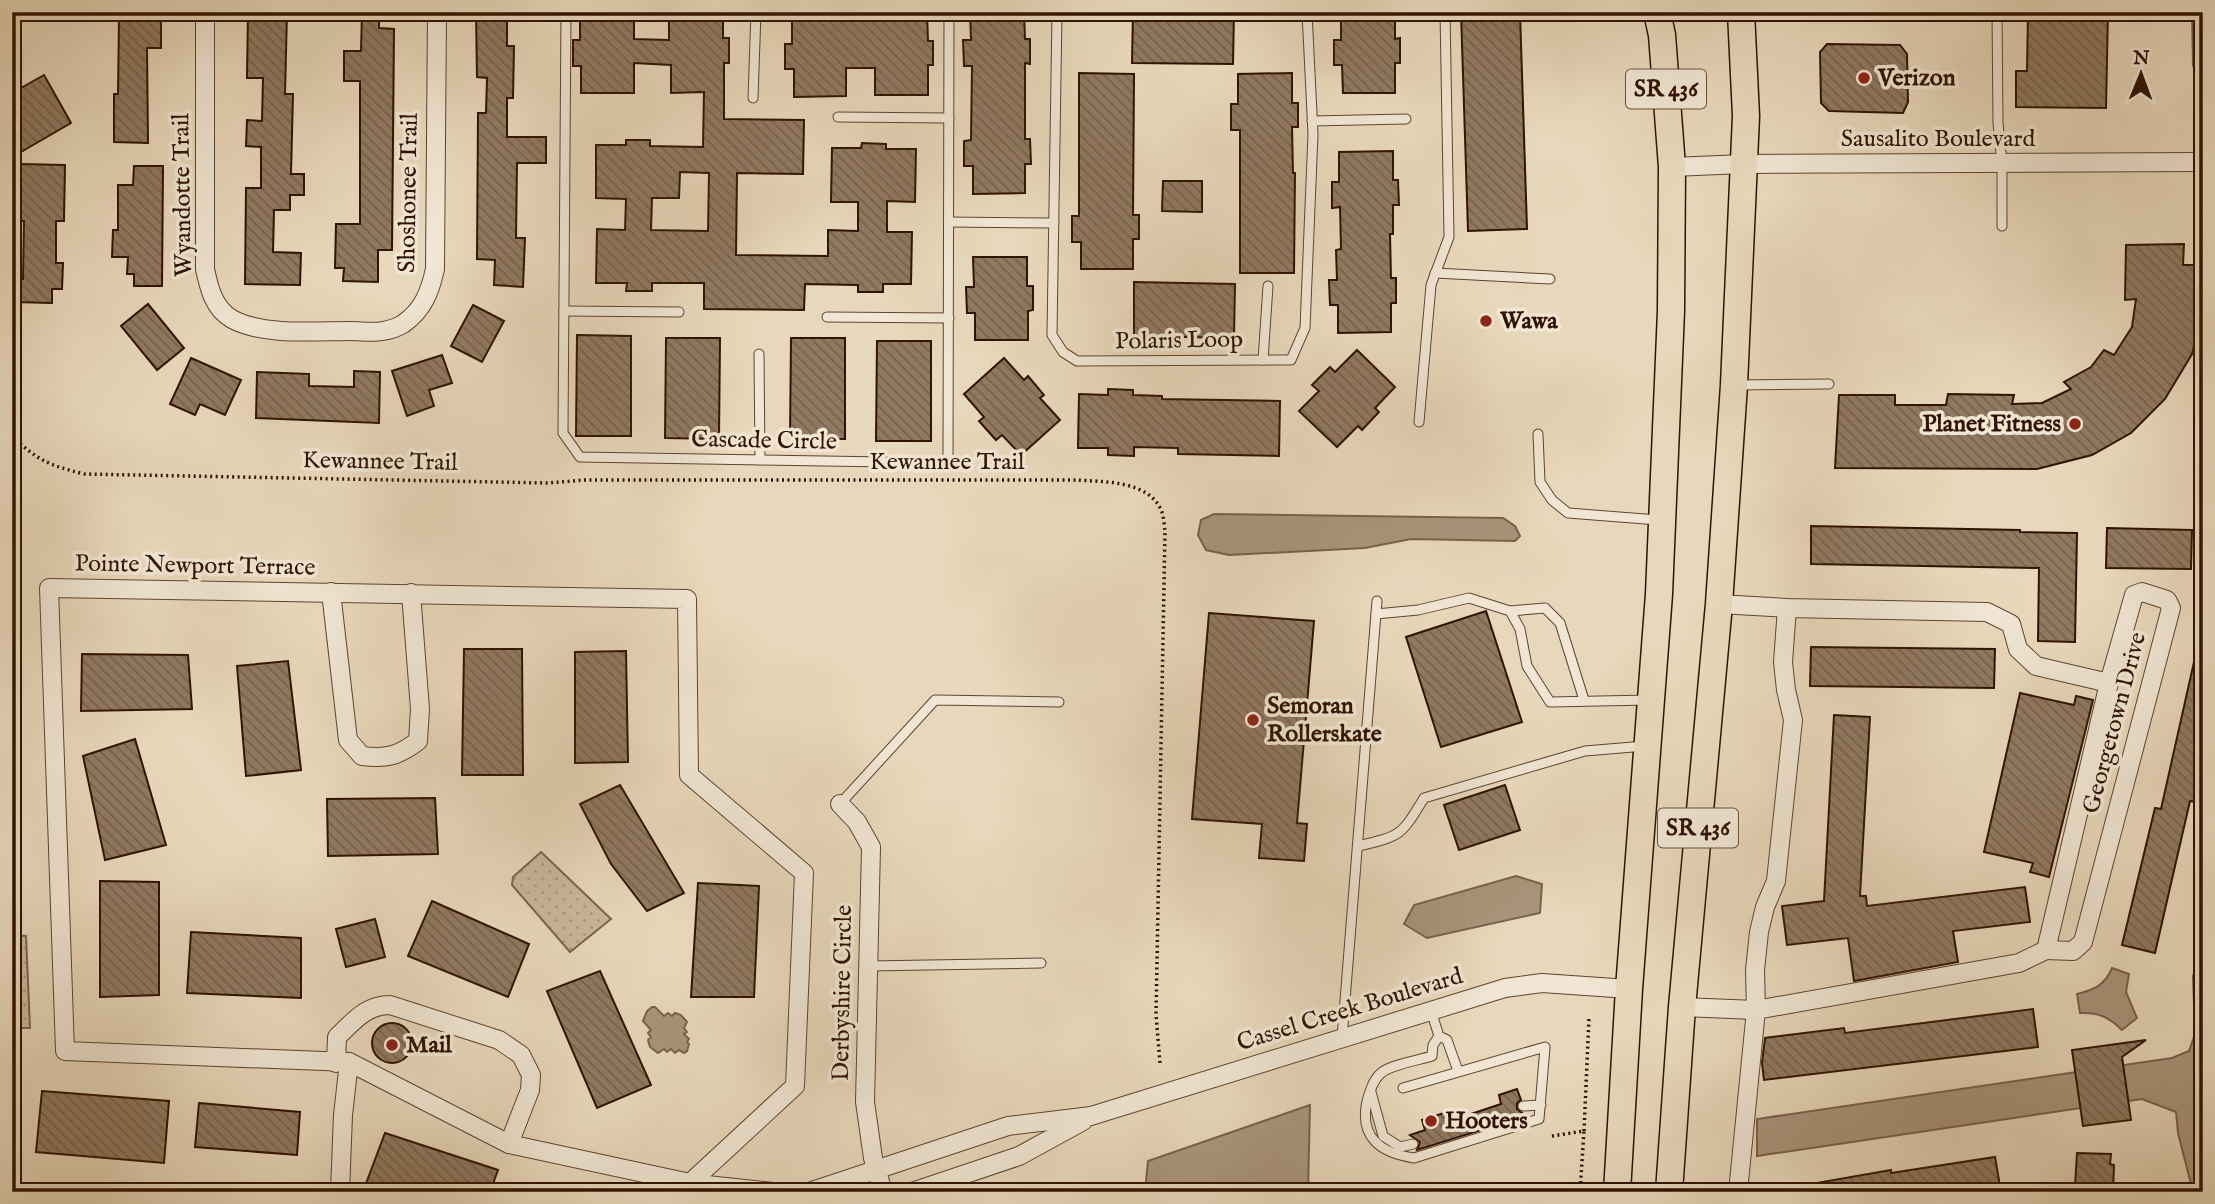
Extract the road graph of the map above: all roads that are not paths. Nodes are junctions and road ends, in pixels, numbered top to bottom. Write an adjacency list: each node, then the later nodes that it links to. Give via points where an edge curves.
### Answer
1 (205, 12): 31 (street, Wyandotte Trail, via 205,269 209,289 217,306 231,319 251,327)
2 (436, 12): 31 (street, Shoshonee Trail, via 435,270 430,291 420,309 384,331)
3 (566, 12): 27 (lane, Cascade Circle)
4 (755, 12): 12 (lane)
5 (949, 12): 14 (lane, Cascade Circle)
6 (1057, 12): 22 (lane, Polaris Loop)
7 (1307, 12): 16 (lane, Polaris Loop)
8 (1445, 12): 24 (lane, via 1449,237)
9 (1657, 12): 20 (main road, SR 436)
10 (1741, 12): 18 (main road, SR 436)
11 (1997, 12): 19 (lane)
12 (753, 99)
13 (838, 117): 14 (lane)
14 (949, 118): 21 (lane, Cascade Circle)
15 (1406, 120): 16 (lane)
16 (1312, 121): 33 (lane, Polaris Loop, via 1305,328 1291,360)
17 (2203, 162): 19 (street, Sausalito Boulevard)
18 (1744, 164): 19 (street, Sausalito Boulevard); 20 (street, Sausalito Boulevard); 35 (main road, SR 436)
19 (2002, 164): 23 (lane)
20 (1672, 167): 39 (main road, SR 436)
21 (949, 222): 22 (lane); 30 (lane, Cascade Circle)
22 (1054, 223): 33 (lane, Polaris Loop, via 1052,335 1070,357 1077,361)
23 (2002, 226)
24 (1435, 273): 25 (lane); 36 (lane)
25 (1550, 279)
26 (1268, 286): 33 (lane)
27 (564, 311): 28 (lane); 38 (lane, Cascade Circle, via 563,433 580,457)
28 (679, 312)
29 (827, 317): 30 (lane)
30 (949, 318): 38 (lane, Cascade Circle, via 948,463)
31 (321, 331)
32 (759, 354): 38 (lane)
33 (1263, 360)
34 (1829, 384): 35 (lane)
35 (1734, 385): 43 (main road, SR 436)
36 (1419, 422)
37 (1538, 434): 39 (lane, via 1540,482 1568,513)
38 (760, 460)
39 (1662, 520): 49 (main road, SR 436)
40 (331, 592): 41 (street, Pointe Newport Terrace); 41 (street, via 348,740 362,757 378,758 401,754 418,741 420,709); 63 (street, Pointe Newport Terrace, via 49,588 65,1051)
41 (411, 593): 73 (street, Pointe Newport Terrace, via 687,599 689,775 804,873 795,1086)
42 (1377, 601): 46 (lane)
43 (1719, 604): 44 (street, Georgetown Drive); 58 (main road, SR 436)
44 (1787, 608): 47 (street, Georgetown Drive, via 1987,612 2011,624 2018,649 2036,666); 59 (street, via 1783,662 1793,720 1776,881 1759,932)
45 (1510, 611): 46 (lane, via 1469,598); 48 (lane, via 1520,629 1527,666 1550,702); 48 (lane, via 1545,608 1560,623)
46 (1376, 614): 53 (lane)
47 (2109, 683): 54 (street, Georgetown Drive); 54 (street, Georgetown Drive, via 2134,595 2142,592 2167,600 2171,608 2083,942 2073,951)
48 (1584, 700): 49 (lane)
49 (1651, 701): 51 (main road, SR 436)
50 (1059, 702): 52 (lane, via 935,700)
51 (1647, 746): 53 (lane, via 1585,751 1424,798 1407,826 1392,838); 57 (main road, SR 436)
52 (840, 804): 56 (street, Derbyshire Circle, via 871,847)
53 (1358, 846): 62 (lane)
54 (2046, 950): 59 (street, Georgetown Drive, via 2019,963)
55 (1041, 963): 56 (lane)
56 (868, 967): 72 (street, Derbyshire Circle, via 865,1102)
57 (1629, 989): 60 (street, Cassel Creek Boulevard, via 1542,983 1505,988); 80 (main road, SR 436)
58 (1682, 1007): 59 (street, Georgetown Drive); 81 (main road, SR 436)
59 (1756, 1010): 82 (street)
60 (1431, 1011): 61 (lane); 62 (street, Cassel Creek Boulevard)
61 (1439, 1036): 64 (lane, via 1447,1040); 66 (lane, via 1432,1056 1383,1071)
62 (1342, 1038): 69 (street, Cassel Creek Boulevard)
63 (342, 1062): 70 (street, Pointe Newport Terrace); 70 (street, via 337,1037 376,1005 390,1005 499,1040 522,1055 531,1075 530,1090); 74 (street)
64 (1458, 1071): 65 (lane); 67 (lane, via 1545,1047)
65 (1403, 1088)
66 (1370, 1091): 67 (lane, via 1367,1130 1376,1144 1395,1155 1414,1158 1539,1119); 71 (lane, via 1383,1136 1401,1147)
67 (1541, 1105): 68 (lane)
68 (1523, 1106)
69 (1091, 1116): 72 (street, Cassel Creek Boulevard, via 1008,1126); 79 (street, Cassel Creek Boulevard, via 1019,1156)
70 (509, 1144): 73 (street, Pointe Newport Terrace)
71 (1413, 1144)
72 (877, 1170): 77 (street, Cassel Creek Boulevard); 78 (street, Derbyshire Circle)
73 (692, 1187): 75 (street); 76 (street)
74 (340, 1192)
75 (718, 1192)
76 (773, 1192)
77 (809, 1192)
78 (883, 1192)
79 (912, 1192)
80 (1617, 1192)
81 (1669, 1192)
82 (1738, 1192)

